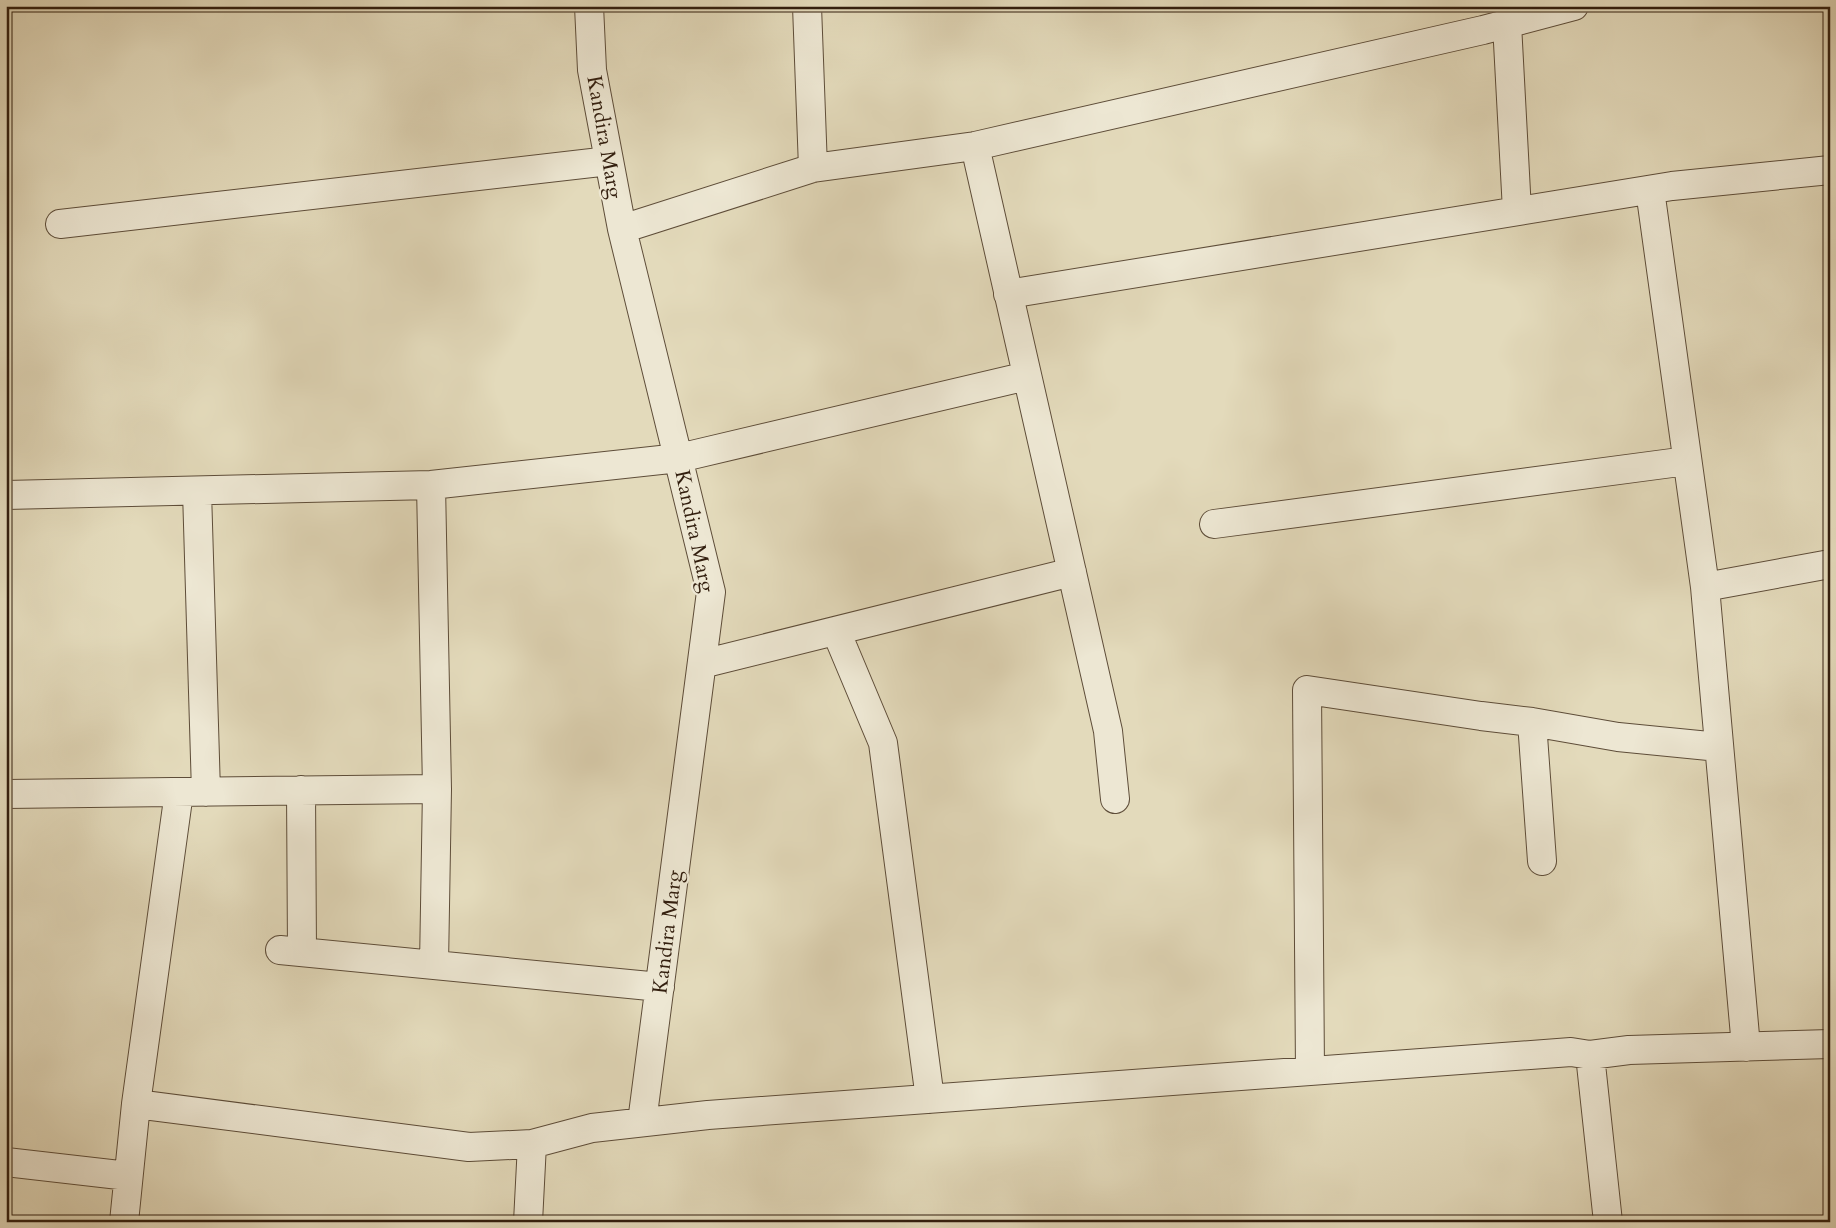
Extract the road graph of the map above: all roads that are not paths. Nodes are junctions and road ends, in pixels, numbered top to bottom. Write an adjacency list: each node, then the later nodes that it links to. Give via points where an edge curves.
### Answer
1 (589, 6): 6 (street, Kandira Marg, via 592,70)
2 (807, 6): 7 (street)
3 (1574, 6): 4 (street)
4 (1491, 20): 5 (street); 10 (street)
5 (974, 146): 7 (street); 13 (street)
6 (609, 161): 11 (street); 12 (street, Kandira Marg)
7 (813, 168): 12 (street)
8 (1830, 170): 9 (street)
9 (1650, 190): 10 (street); 16 (street)
10 (1517, 211): 13 (street)
11 (60, 224)
12 (622, 229): 15 (street, Kandira Marg)
13 (1008, 294): 14 (street)
14 (1027, 376): 15 (street); 22 (street)
15 (678, 458): 17 (street); 25 (street, Kandira Marg, via 711,592)
16 (1687, 461): 20 (street); 23 (street)
17 (431, 485): 18 (street); 28 (street)
18 (197, 491): 19 (street); 31 (street)
19 (6, 495)
20 (1214, 524)
21 (1830, 564): 23 (street)
22 (1072, 572): 24 (street); 33 (street, via 1108,731)
23 (1705, 587): 27 (street)
24 (836, 631): 25 (street); 41 (street, via 883,744)
25 (702, 664): 36 (street, Kandira Marg)
26 (1532, 722): 27 (street, via 1618,737); 34 (street); 40 (street, via 1307,690)
27 (1719, 747): 38 (street)
28 (437, 789): 29 (street); 35 (street)
29 (301, 790): 31 (street); 35 (street, via 291,951)
30 (179, 792): 31 (street); 32 (street); 42 (street)
31 (206, 792)
32 (6, 794)
33 (1115, 799)
34 (1542, 861)
35 (434, 965): 36 (street)
36 (660, 987): 43 (street, Kandira Marg)
37 (1830, 1044): 38 (street)
38 (1746, 1047): 39 (street, via 1629,1050)
39 (1590, 1055): 40 (street, via 1571,1052); 49 (street)
40 (1310, 1071): 41 (street)
41 (930, 1099): 43 (street)
42 (136, 1104): 44 (street, via 469,1147); 46 (street)
43 (642, 1122): 44 (street, via 592,1128)
44 (532, 1144): 48 (street)
45 (6, 1162): 46 (street)
46 (128, 1176): 47 (street)
47 (124, 1222)
48 (528, 1222)
49 (1608, 1222)

